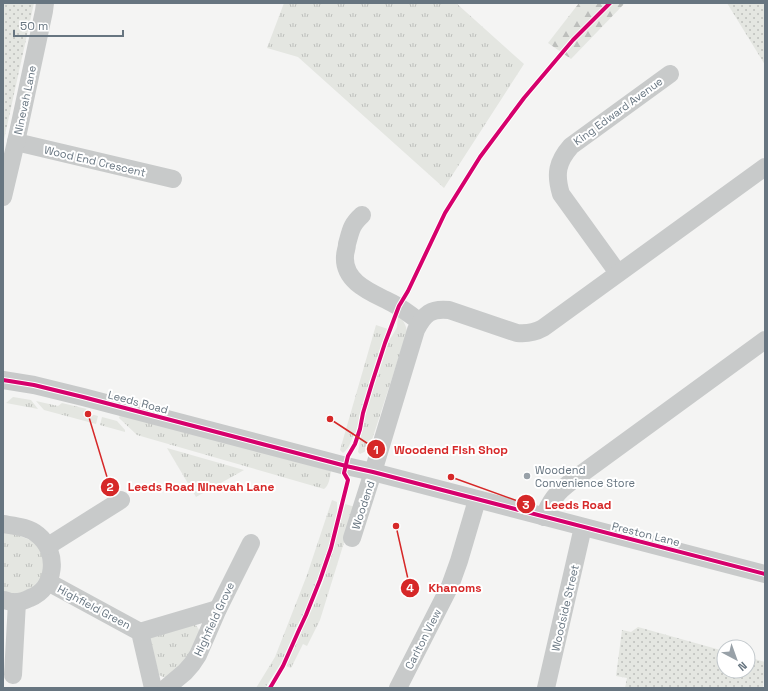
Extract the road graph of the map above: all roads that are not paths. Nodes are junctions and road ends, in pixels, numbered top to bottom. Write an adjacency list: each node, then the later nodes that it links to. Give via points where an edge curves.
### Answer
1 (45, 3): 3 (street, Ninevah Lane)
2 (670, 74): 8 (street, King Edward Avenue, via 571,146 560,164 558,184 561,194)
3 (16, 142): 5 (street, Wood End Crescent); 6 (street, Ninevah Lane)
4 (765, 167): 8 (street)
5 (173, 179)
6 (3, 197)
7 (362, 215): 9 (street, via 355,221 351,230 345,256 346,267 351,277 359,285 399,306)
8 (618, 273): 9 (street, via 535,332 517,332 441,309 432,310)
9 (420, 322): 12 (street)
10 (765, 340): 15 (street, via 561,489 553,498)
11 (3, 380): 12 (street, Leeds Road, via 83,397)
12 (373, 472): 14 (street, Leeds Road); 18 (street, Woodend)
13 (121, 500): 20 (street)
14 (477, 500): 15 (street, Preston Lane); 29 (street, Carlton View, via 456,572)
15 (544, 517): 17 (street, Preston Lane)
16 (3, 524): 20 (street, via 38,534)
17 (583, 527): 21 (street, Preston Lane); 30 (street, Woodside Street)
18 (352, 538)
19 (251, 543): 24 (street, Highfield Grove)
20 (48, 546): 22 (street, Highfield Green, via 52,566)
21 (765, 574)
22 (48, 582): 23 (street, Highfield Green, via 35,596 24,601); 25 (street, Highfield Green)
23 (10, 601): 26 (street, Highfield Green)
24 (218, 608): 25 (street, Highfield Green); 28 (street, Highfield Grove, via 198,655 185,672)
25 (140, 632): 27 (street, Highfield Green)
26 (13, 675)
27 (153, 688)
28 (166, 688)
29 (398, 688)
30 (546, 688)

